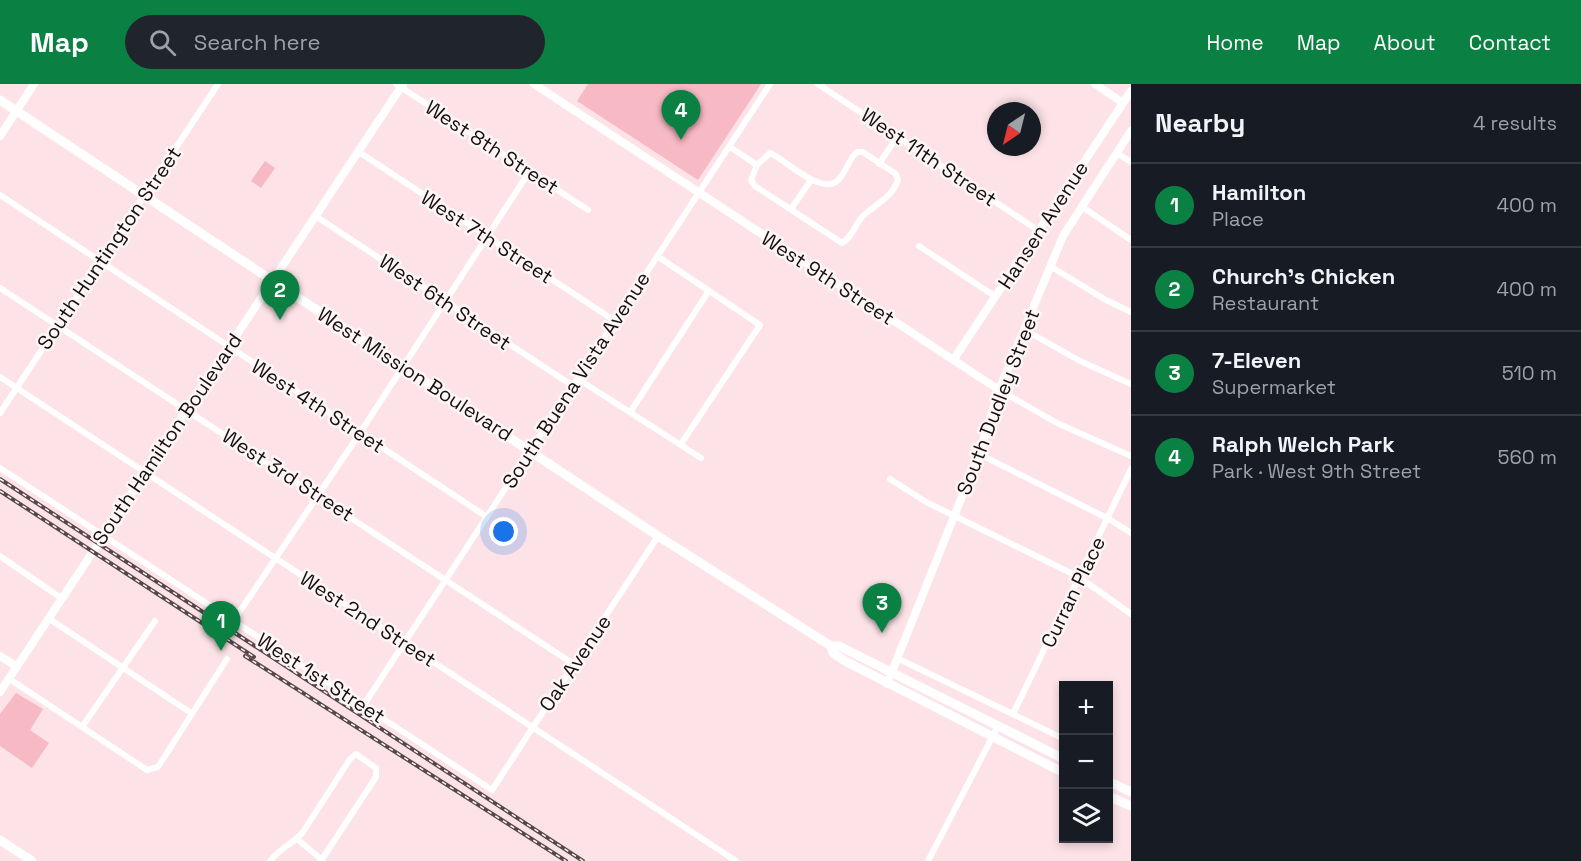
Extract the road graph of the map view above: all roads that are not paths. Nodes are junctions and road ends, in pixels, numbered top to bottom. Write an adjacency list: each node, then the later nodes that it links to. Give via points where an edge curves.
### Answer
1 (34, 84): 11 (street)
2 (218, 84): 25 (street, South Huntington Street)
3 (534, 84): 23 (street, West 9th Street)
4 (770, 84): 15 (street, South Buena Vista Avenue)
5 (818, 84): 14 (street, West 11th Street)
6 (1095, 84): 10 (street)
7 (400, 85): 16 (street, South Hamilton Boulevard); 21 (street, West 8th Street)
8 (1131, 92): 10 (street, Hansen Avenue)
9 (0, 100): 11 (main road, West Mission Boulevard)
10 (1123, 103): 30 (street, Hansen Avenue)
11 (16, 111): 13 (street); 25 (main road, West Mission Boulevard)
12 (1131, 131): 17 (street, South Dudley Street)
13 (0, 136)
14 (897, 136): 19 (street); 30 (street, West 11th Street)
15 (730, 147): 20 (street); 23 (street, South Buena Vista Avenue)
16 (359, 152): 29 (street, South Hamilton Boulevard); 31 (street, West 7th Street)
17 (1117, 153): 18 (street); 26 (street, South Dudley Street)
18 (1131, 162)
19 (879, 164): 22 (street, via 857,152 837,182 820,184); 27 (street, via 896,174 896,186 884,202 862,216 848,240 842,243)
20 (757, 165): 22 (street, via 770,153); 27 (street, via 751,180)
21 (529, 172): 28 (street, West 8th Street); 31 (street)
22 (811, 180): 27 (street)
23 (698, 193): 34 (street, South Buena Vista Avenue); 47 (street, West 9th Street)
24 (0, 195): 35 (street, West 4th Street)
25 (143, 196): 35 (street, South Huntington Street); 37 (main road, West Mission Boulevard)
26 (1081, 206): 32 (street); 36 (street, South Dudley Street)
27 (791, 209)
28 (588, 210)
29 (317, 217): 37 (street, South Hamilton Boulevard); 41 (street, West 6th Street)
30 (1040, 231): 40 (street, Hansen Avenue)
31 (486, 237): 41 (street); 43 (street, West 7th Street)
32 (1131, 240)
33 (919, 246): 40 (street)
34 (657, 256): 39 (street); 43 (street, South Buena Vista Avenue)
35 (99, 261): 44 (street, South Huntington Street); 46 (street, West 4th Street)
36 (1050, 266): 42 (street); 45 (street, South Dudley Street)
37 (273, 282): 46 (street, South Hamilton Boulevard); 48 (main road, West Mission Boulevard)
38 (0, 288): 44 (street, West 3rd Street)
39 (708, 292): 56 (street); 59 (street, via 760,325)
40 (996, 297): 47 (street, Hansen Avenue)
41 (444, 302): 48 (street); 52 (street, West 6th Street)
42 (1131, 312)
43 (615, 321): 50 (street, South Buena Vista Avenue)
44 (57, 326): 53 (street, South Huntington Street); 55 (street, West 3rd Street)
45 (1025, 330): 51 (street); 54 (street, South Dudley Street)
46 (229, 347): 55 (street, South Hamilton Boulevard); 58 (street, West 4th Street)
47 (954, 359): 54 (street, West 9th Street)
48 (402, 366): 58 (street); 60 (main road, West Mission Boulevard)
49 (0, 377): 53 (street, West 2nd Street)
50 (578, 379): 52 (street, South Buena Vista Avenue); 56 (street)
51 (1131, 384)
52 (573, 386): 60 (street, South Buena Vista Avenue)
53 (16, 388): 57 (street, South Huntington Street); 66 (street, West 2nd Street)
54 (999, 390): 61 (street, South Dudley Street); 62 (street, West 9th Street, via 1058,423)
55 (188, 409): 66 (street, South Hamilton Boulevard); 68 (street, West 3rd Street)
56 (631, 411): 59 (street)
57 (0, 413)
58 (360, 433): 68 (street); 70 (street, West 4th Street)
59 (681, 444): 63 (street)
60 (530, 450): 70 (street, South Buena Vista Avenue); 74 (main road, West Mission Boulevard)
61 (979, 454): 69 (street, South Dudley Street); 71 (street)
62 (1131, 456)
63 (701, 458)
64 (0, 468): 73 (street, West 1st Street)
65 (1131, 469): 71 (street, Curran Place)
66 (146, 474): 73 (street, South Hamilton Boulevard); 76 (street, West 2nd Street)
67 (890, 479): 69 (street)
68 (317, 494): 76 (street); 78 (street, West 3rd Street)
69 (955, 516): 77 (street); 88 (street, South Dudley Street)
70 (487, 517): 78 (street, South Buena Vista Avenue)
71 (1109, 519): 72 (street); 77 (street, Curran Place)
72 (1131, 533)
73 (104, 535): 79 (street, South Hamilton Boulevard); 82 (street, West 1st Street)
74 (658, 536): 85 (main road, West Mission Boulevard); 89 (street, Oak Avenue)
75 (0, 556): 79 (street)
76 (275, 558): 82 (street); 84 (street, West 2nd Street)
77 (1079, 577): 80 (street); 98 (street, Curran Place)
78 (446, 579): 84 (street, South Buena Vista Avenue); 89 (street, West 3rd Street)
79 (61, 598): 81 (street, South Hamilton Boulevard)
80 (1131, 614)
81 (48, 618): 90 (street, South Hamilton Boulevard); 91 (street)
82 (234, 620): 96 (street, West 1st Street)
83 (155, 621): 91 (street)
84 (404, 642): 96 (street, South Buena Vista Avenue); 101 (street, West 2nd Street)
85 (831, 646): 92 (main road, West Mission Boulevard, via 839,646); 94 (main road, West Mission Boulevard, via 833,653 845,662)
86 (0, 656): 90 (street)
87 (227, 659): 97 (street)
88 (899, 659): 92 (street, South Dudley Street); 98 (street)
89 (574, 664): 101 (street, Oak Avenue)
90 (16, 666): 93 (street, South Hamilton Boulevard)
91 (122, 668): 97 (street); 100 (street)
92 (892, 673): 94 (street, South Dudley Street); 99 (main road, West Mission Boulevard)
93 (8, 678): 95 (street, South Hamilton Boulevard); 100 (street)
94 (887, 684): 102 (main road, West Mission Boulevard)
95 (0, 692)
96 (363, 706): 107 (street, West 1st Street)
97 (190, 713): 100 (street, via 153,770 142,768)
98 (1013, 714): 103 (street)
99 (998, 726): 102 (street); 104 (main road, West Mission Boulevard)
100 (82, 727)
101 (532, 728): 107 (street, Oak Avenue); 116 (street, West 2nd Street)
102 (990, 736): 105 (main road, West Mission Boulevard); 117 (street)
103 (1059, 737)
104 (1059, 756)
105 (1059, 770)
106 (1113, 783): 108 (main road)
107 (492, 790)
108 (1131, 792)
109 (1113, 798): 110 (main road)
110 (1131, 806)
111 (297, 839): 113 (street); 113 (street, via 350,759 356,754 376,768 376,777); 115 (street)
112 (0, 840): 114 (main road)
113 (322, 860)
114 (32, 861)
115 (270, 861)
116 (736, 861)
117 (928, 861)

